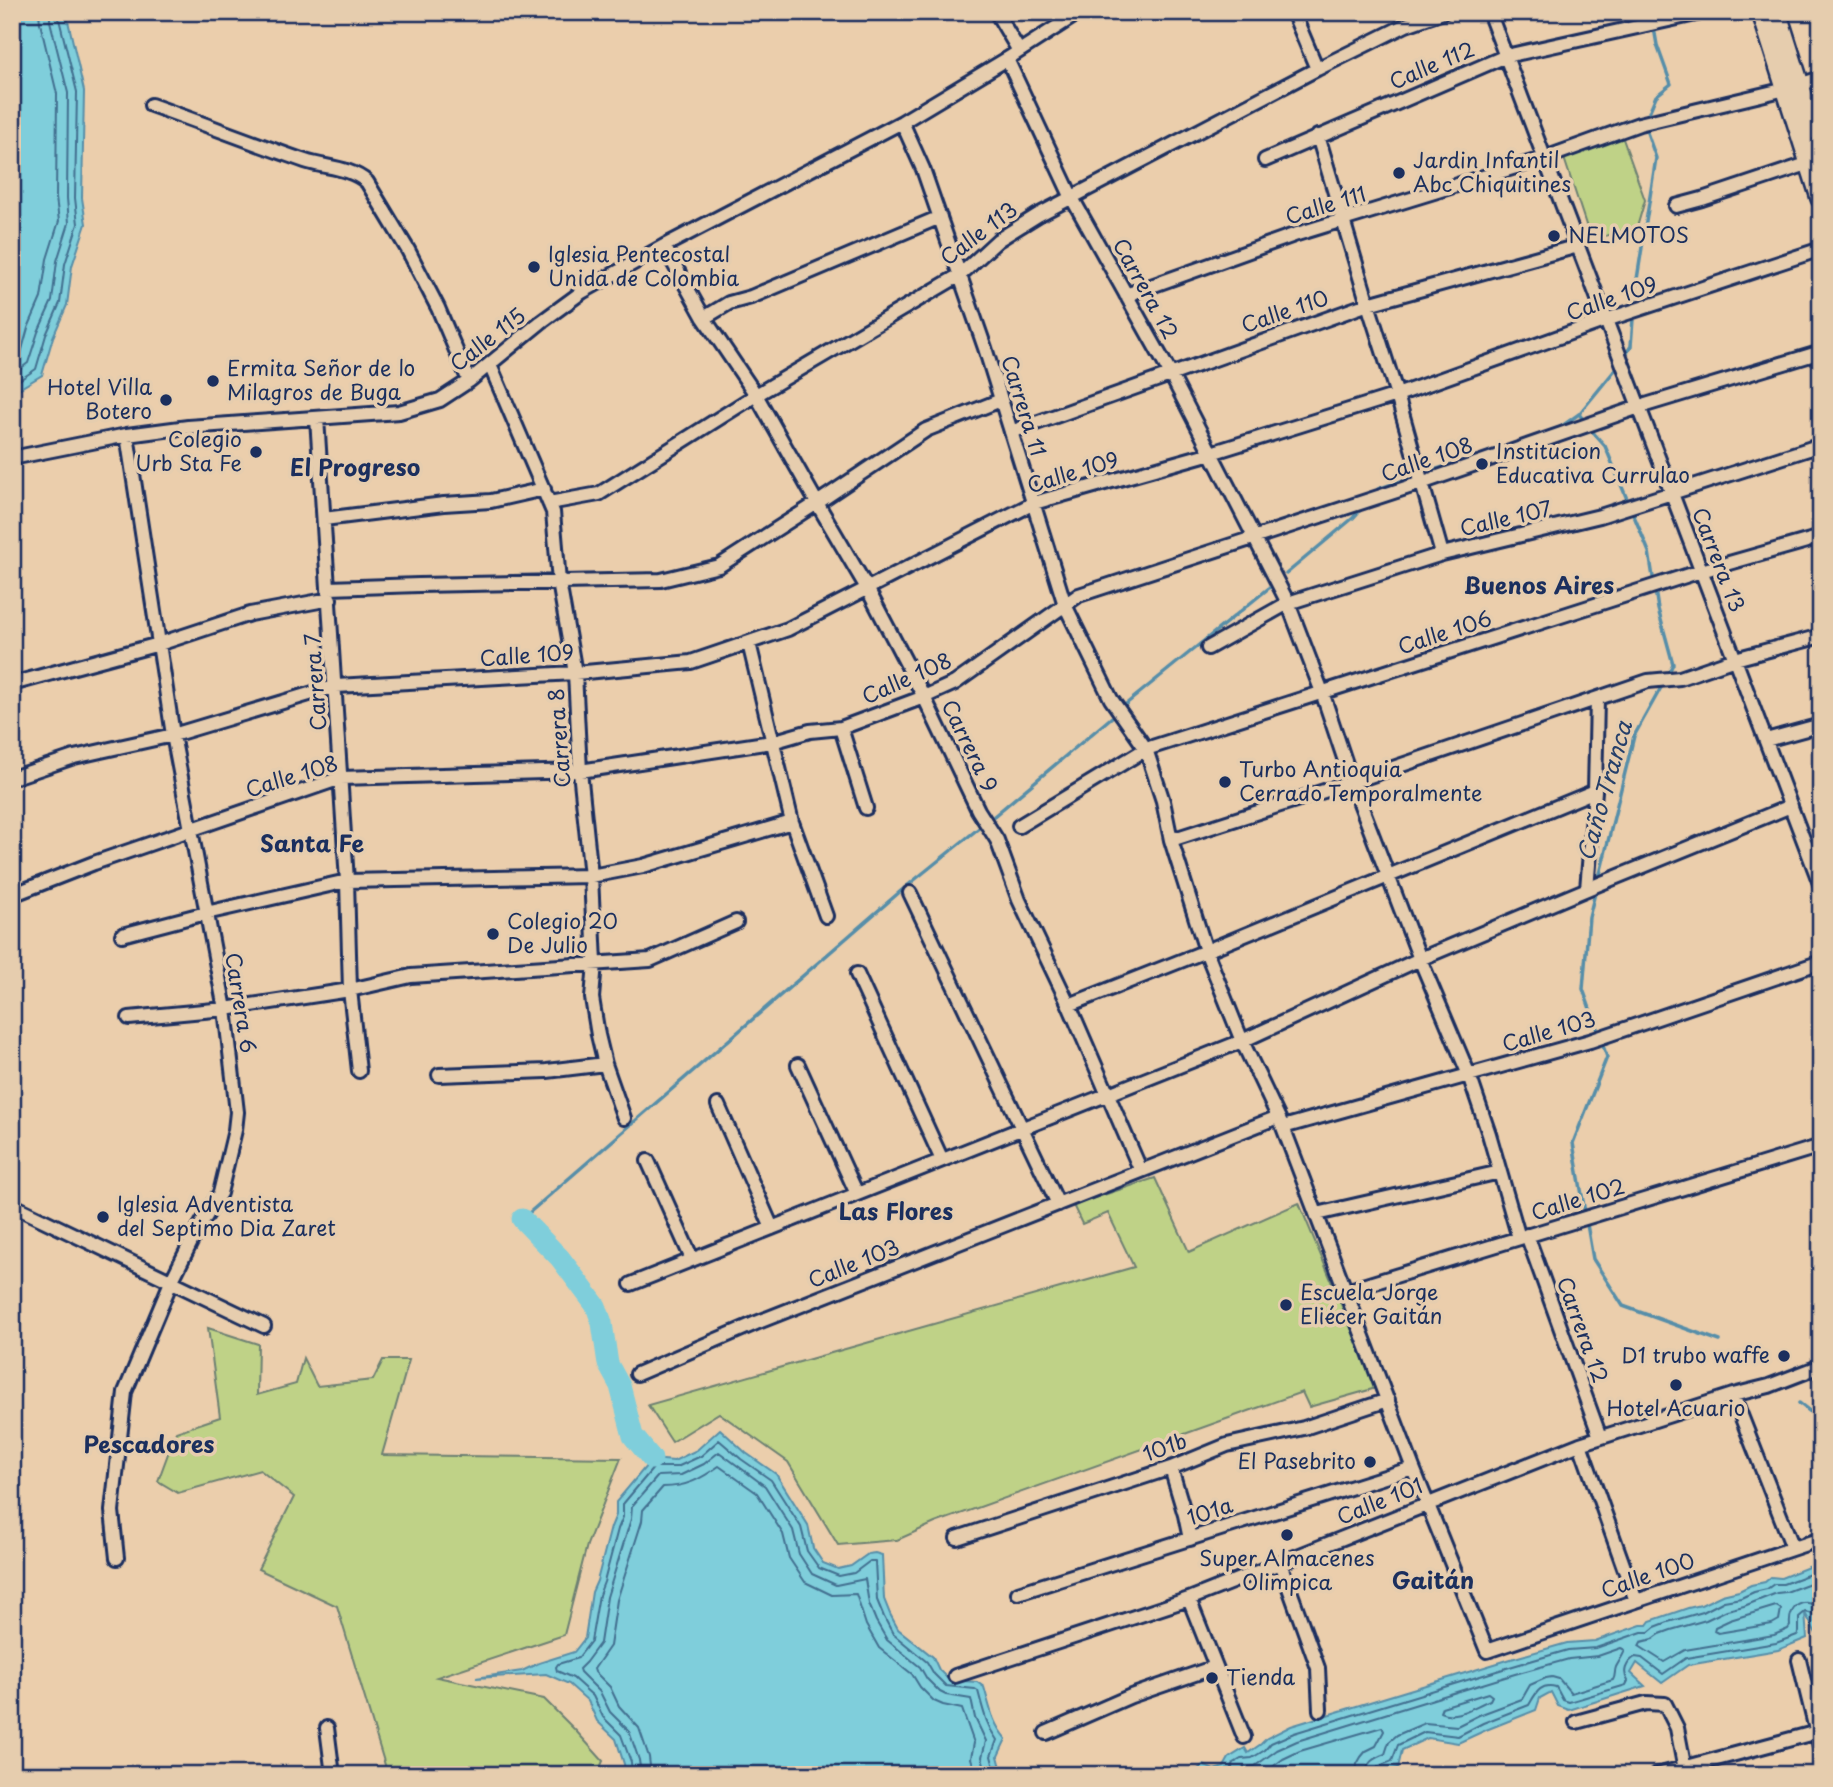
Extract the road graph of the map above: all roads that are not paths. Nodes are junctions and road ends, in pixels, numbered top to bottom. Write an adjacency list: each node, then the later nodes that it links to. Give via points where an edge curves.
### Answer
1 (996, 12): 9 (street)
2 (1080, 12): 9 (street, Calle 115)
3 (1293, 12): 12 (street)
4 (1443, 12): 12 (street, Calle 113)
5 (1489, 12): 10 (street, Carrera 13)
6 (1705, 12): 10 (street, Calle 112)
7 (1762, 12): 14 (main road)
8 (1776, 12): 14 (main road)
9 (1019, 51): 11 (street, Calle 115)
10 (1506, 56): 17 (street, Calle 112); 18 (street, Carrera 13)
11 (1007, 59): 16 (street, Calle 115); 21 (street, Carrera 12)
12 (1317, 69): 21 (street, Calle 113)
13 (1821, 78): 14 (street, Calle 111)
14 (1793, 87): 18 (street, Calle 111, via 1639,124); 19 (main road)
15 (150, 104): 37 (street, via 309,162 350,172 367,182 438,308)
16 (902, 122): 24 (street, Carrera 11); 26 (street, Calle 115)
17 (1318, 136): 20 (street, Calle 112); 25 (street)
18 (1545, 158): 25 (street, Calle 111); 27 (street, Carrera 13)
19 (1815, 158): 22 (main road); 23 (street)
20 (1265, 160)
21 (1072, 198): 29 (street, Calle 113, via 1011,230); 30 (street, Carrera 12)
22 (1821, 198)
23 (1676, 206)
24 (940, 217): 29 (street, Carrera 11); 32 (street)
25 (1344, 221): 30 (street, Calle 111); 31 (street)
26 (664, 246): 32 (street, Carrera 9); 35 (street, Calle 115, via 572,299)
27 (1578, 246): 31 (street, Calle 110); 33 (street, Carrera 13)
28 (1821, 249): 33 (street, Calle 109)
29 (960, 275): 38 (street, Calle 113); 40 (street, Carrera 11)
30 (1126, 295): 36 (street, Carrera 12)
31 (1368, 304): 36 (street, Calle 110); 39 (street)
32 (704, 317): 38 (street, Carrera 9)
33 (1606, 320): 39 (street, Calle 109); 41 (street, Carrera 13)
34 (1821, 352): 41 (street, Calle 108)
35 (491, 365): 37 (street, Calle 115); 49 (street, Carrera 8)
36 (1170, 373): 43 (street, Calle 110); 46 (street, Carrera 12)
37 (469, 381): 42 (street, Calle 115, via 440,401 421,407)
38 (756, 395): 51 (street, Calle 113, via 599,494); 52 (street, Carrera 9)
39 (1397, 395): 46 (street, Calle 109); 48 (street)
40 (1000, 400): 43 (street, Carrera 11); 52 (street, via 926,430)
41 (1639, 407): 48 (street, Calle 108); 50 (street, Carrera 13)
42 (317, 418): 44 (street, Calle 115); 54 (street, Carrera 7)
43 (1011, 432): 53 (street, Carrera 11)
44 (127, 435): 47 (street, Calle 115); 66 (street, Carrera 6)
45 (1821, 445): 50 (street, Calle 107)
46 (1211, 453): 53 (street, Calle 109); 55 (street, Carrera 12)
47 (12, 458)
48 (1421, 483): 55 (street, Calle 108); 57 (street)
49 (544, 489): 51 (street, Carrera 8); 54 (street, via 491,501)
50 (1672, 493): 57 (street, Calle 107, via 1600,516); 58 (street, Carrera 13)
51 (549, 503): 59 (street, Carrera 8)
52 (817, 503): 59 (street, via 719,566 661,580); 60 (street, Carrera 9)
53 (1034, 503): 60 (street, Calle 109); 63 (street, Carrera 11)
54 (324, 519): 61 (street, Carrera 7)
55 (1254, 537): 62 (street, Carrera 12); 63 (street, Calle 108, via 1079,595)
56 (1821, 537): 58 (street, Calle 106)
57 (1442, 554): 62 (street, Calle 107)
58 (1701, 571): 68 (street, Carrera 13); 72 (street, Calle 106)
59 (559, 582): 61 (street, via 419,585); 69 (street, Carrera 8)
60 (867, 589): 65 (street, Calle 109, via 788,629); 73 (street, Carrera 9)
61 (330, 594): 66 (street); 71 (street, Carrera 7)
62 (1288, 603): 67 (street, Calle 107); 72 (street)
63 (1065, 605): 73 (street, Calle 108, via 955,682); 80 (street, Carrera 11, via 1111,699)
64 (1821, 636): 68 (street)
65 (748, 643): 69 (street, Calle 109, via 691,662); 79 (street)
66 (159, 644): 70 (street); 77 (street, Carrera 6)
67 (1208, 649)
68 (1735, 659): 74 (street); 78 (street, Carrera 13)
69 (575, 673): 71 (street, Calle 109); 81 (street, Carrera 8)
70 (12, 684)
71 (336, 687): 77 (street, Calle 109); 83 (street, Carrera 7)
72 (1322, 692): 80 (street, Calle 106); 84 (street)
73 (924, 697): 76 (street, Calle 108); 109 (street, Carrera 9, via 997,840 1019,900)
74 (1597, 699): 84 (street); 85 (street)
75 (1821, 725): 78 (street)
76 (841, 728): 79 (street, Calle 108); 87 (street)
77 (173, 735): 82 (street, Calle 109, via 74,757); 90 (street, Carrera 6)
78 (1766, 740): 86 (street, Carrera 13)
79 (772, 742): 81 (street, Calle 108); 88 (street)
80 (1146, 749): 89 (street, Calle 106); 91 (street, Carrera 11)
81 (580, 771): 83 (street, Calle 108); 92 (street, Carrera 8)
82 (12, 778)
83 (341, 778): 90 (street, Calle 108); 94 (street, Carrera 7)
84 (1352, 782): 91 (street); 93 (street)
85 (1595, 791): 93 (street); 96 (street)
86 (1791, 806): 95 (street, Carrera 13); 96 (street)
87 (866, 808)
88 (792, 822): 92 (street, via 643,866); 100 (street)
89 (1019, 827)
90 (190, 830): 98 (street, Calle 108); 99 (street, Carrera 6)
91 (1171, 840): 103 (street, Carrera 11)
92 (591, 876): 94 (street); 106 (street, Carrera 8)
93 (1389, 876): 103 (street); 104 (street, Carrera 12)
94 (347, 881): 99 (street); 108 (street, Carrera 7)
95 (1821, 886)
96 (1589, 888): 104 (street)
97 (910, 893): 122 (street)
98 (12, 895)
99 (206, 913): 102 (street); 110 (street, Carrera 6)
100 (826, 916)
101 (736, 922): 106 (street, via 650,960)
102 (122, 935)
103 (1206, 951): 109 (street); 112 (street, Carrera 11)
104 (1420, 959): 112 (street); 117 (street, Carrera 12)
105 (1821, 962): 117 (street, Calle 103, via 1590,1041)
106 (595, 963): 108 (street, via 411,976); 113 (street, Carrera 8, via 593,998)
107 (856, 974): 124 (street)
108 (350, 990): 110 (street); 115 (street, Carrera 7)
109 (1069, 1005): 118 (street, Carrera 9)
110 (225, 1009): 111 (street); 135 (street, Carrera 6, via 235,1130 220,1193)
111 (129, 1018)
112 (1242, 1041): 118 (street); 121 (street, Carrera 11)
113 (605, 1063): 116 (street, via 547,1071); 120 (street, Carrera 8)
114 (798, 1065): 128 (street)
115 (359, 1070)
116 (439, 1075)
117 (1469, 1075): 121 (street, Calle 103); 127 (street, Carrera 12)
118 (1108, 1094): 122 (street); 126 (street, Carrera 9)
119 (718, 1105): 132 (street)
120 (624, 1118)
121 (1281, 1122): 126 (street, Calle 103); 131 (street, Carrera 11)
122 (1023, 1128): 124 (street); 129 (street)
123 (1821, 1146): 133 (street, Calle 102)
124 (942, 1160): 128 (street)
125 (648, 1161): 134 (street)
126 (1141, 1171): 129 (street, Calle 103)
127 (1500, 1172): 131 (street); 133 (street, Carrera 12)
128 (857, 1194): 132 (street)
129 (1058, 1204): 140 (street, Calle 103)
130 (12, 1205): 135 (street)
131 (1317, 1213): 137 (street, Carrera 11)
132 (772, 1228): 134 (street)
133 (1523, 1237): 137 (street, Calle 102); 143 (street, Carrera 12)
134 (692, 1259): 136 (street)
135 (171, 1282): 138 (street); 152 (street, Carrera 6, via 125,1392 112,1511)
136 (631, 1284)
137 (1346, 1291): 142 (street, Carrera 11)
138 (264, 1326)
139 (1821, 1366): 141 (street, Calle 101)
140 (637, 1374)
141 (1733, 1395): 143 (street, Calle 101); 151 (street)
142 (1388, 1400): 145 (street, 101b, via 1304,1428 1227,1445); 146 (street, Carrera 11)
143 (1600, 1437): 144 (street, Calle 101)
144 (1580, 1444): 147 (street, Calle 101); 156 (street)
145 (1171, 1468): 148 (street, 101b); 149 (street)
146 (1413, 1468): 147 (street, Carrera 11); 149 (street, 101a)
147 (1428, 1503): 153 (street, Calle 101); 157 (street, Carrera 11)
148 (957, 1538)
149 (1191, 1539): 154 (street, 101a)
150 (1821, 1539): 151 (street, Calle 100)
151 (1793, 1548): 156 (street, Calle 100)
152 (117, 1558)
153 (1280, 1563): 155 (street, Calle 101); 161 (street, via 1318,1668)
154 (1018, 1593)
155 (1189, 1599): 159 (street); 160 (street, Calle 101)
156 (1636, 1601): 157 (street, Calle 100)
157 (1487, 1651)
158 (1799, 1660): 164 (street)
159 (1215, 1667): 165 (street, via 1131,1696); 166 (street)
160 (955, 1676)
161 (1320, 1710)
162 (1576, 1722): 168 (street, via 1646,1703 1665,1704 1677,1728)
163 (327, 1728): 169 (street)
164 (1818, 1731): 167 (street); 168 (street)
165 (1046, 1733)
166 (1244, 1737)
167 (1821, 1750)
168 (1686, 1771): 170 (street)
169 (333, 1775)
170 (1657, 1775)

